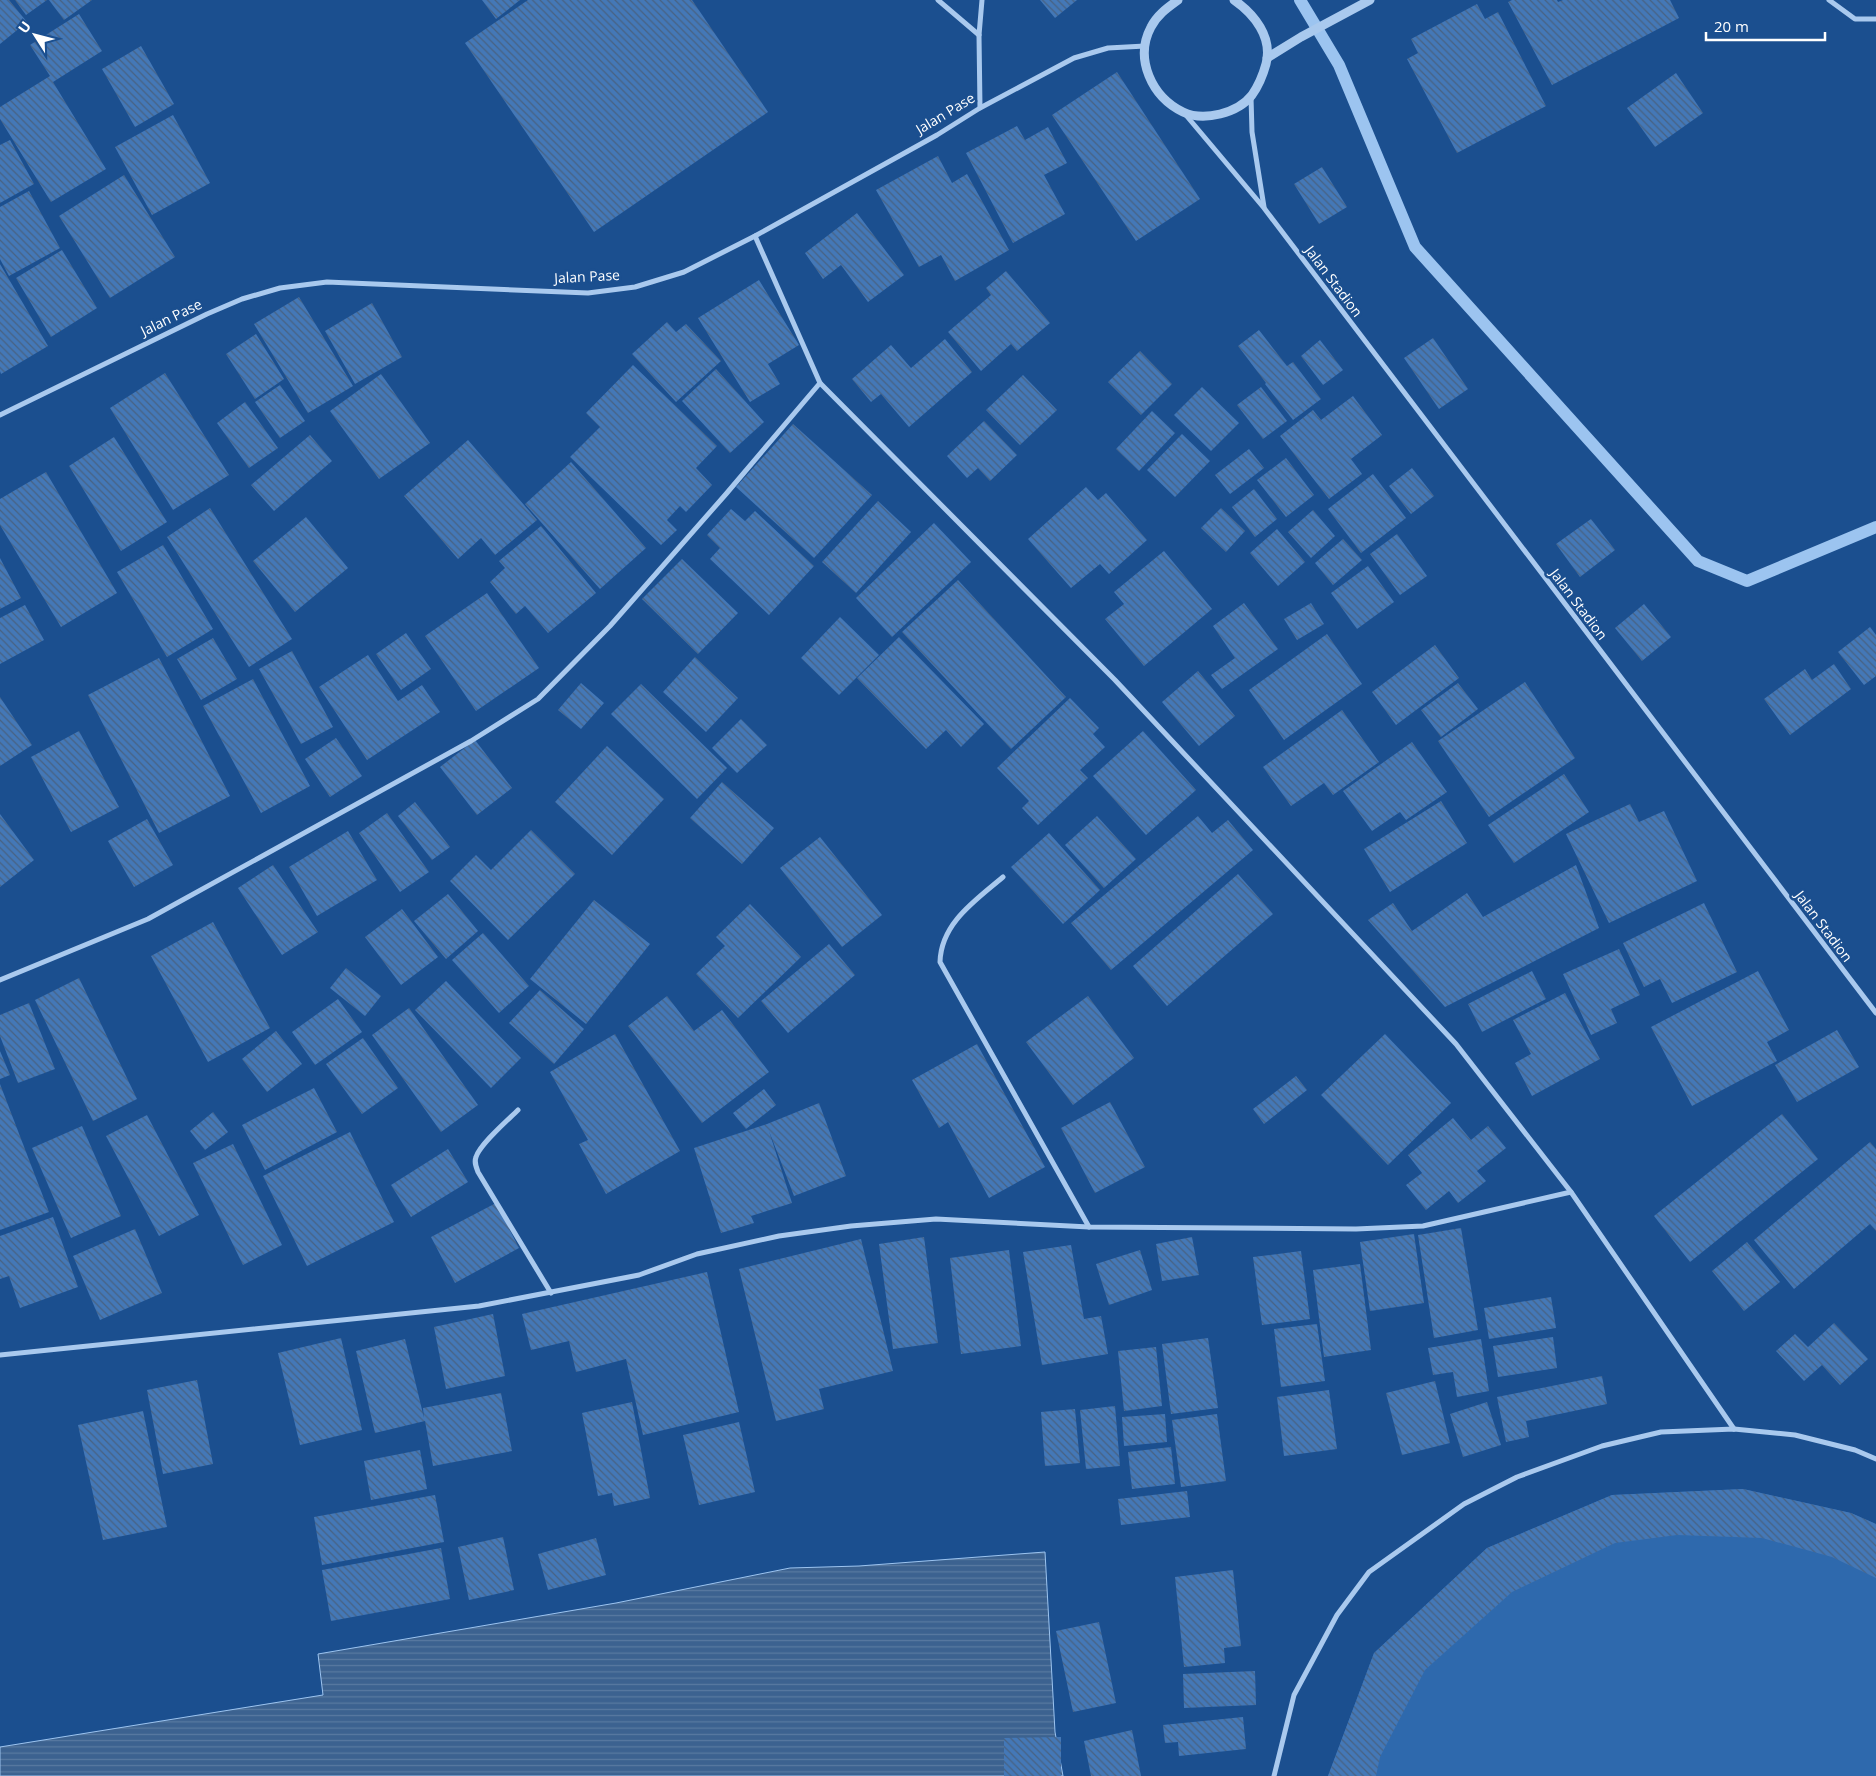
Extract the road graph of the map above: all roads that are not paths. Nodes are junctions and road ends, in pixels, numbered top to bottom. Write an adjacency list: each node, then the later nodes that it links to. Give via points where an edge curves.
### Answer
1 (938, 0): 8 (street)
2 (982, 0): 8 (street)
3 (1178, 0): 9 (street, via 1162,12 1151,27)
4 (1234, 0): 10 (street, via 1259,24)
5 (1370, 0): 10 (street)
6 (1829, 0): 7 (street, via 1855,19)
7 (1876, 19)
8 (979, 35): 12 (street)
9 (1145, 46): 12 (street, Jalan Pase, via 1108,48 1074,58); 13 (street, via 1145,67 1153,87 1167,102)
10 (1267, 58): 11 (street, via 1262,79)
11 (1251, 96): 13 (street, via 1232,110 1216,115 1208,117); 14 (street, Jalan Stadion, via 1252,132)
12 (980, 108): 15 (street, Jalan Pase)
13 (1185, 113): 14 (street, Jalan Stadion)
14 (1264, 208): 20 (street, Jalan Stadion)
15 (755, 236): 16 (street); 17 (street, Jalan Pase, via 684,272 635,287 588,293 326,282 280,288 207,314)
16 (820, 383): 19 (street, via 610,626 538,699 471,741 148,919); 22 (street, via 1115,680 1449,1037)
17 (0, 415)
18 (1003, 877): 23 (street, via 962,912 953,924 940,949 940,962)
19 (0, 980)
20 (1876, 1013)
21 (518, 1110): 24 (street, via 480,1150 475,1163)
22 (1571, 1192): 23 (street, via 1423,1226 1356,1229); 26 (street)
23 (1089, 1228): 24 (street, via 936,1220 851,1226 779,1236 698,1254 639,1275)
24 (551, 1293): 25 (street, via 479,1306)
25 (0, 1355)
26 (1734, 1429): 27 (street, via 1795,1435 1855,1450); 28 (street, via 1661,1432 1602,1446 1517,1476 1464,1504 1369,1572 1337,1615 1294,1695)
27 (1876, 1459)
28 (1274, 1776)

